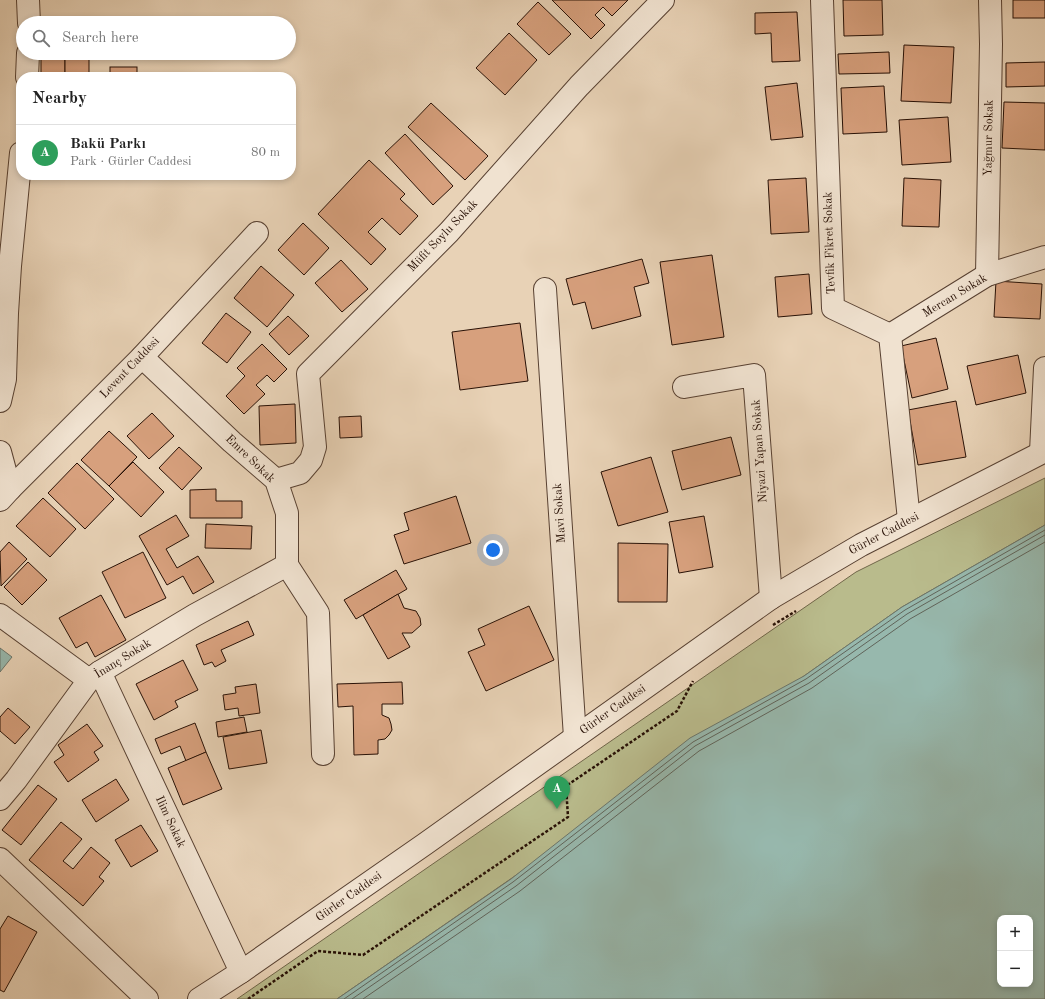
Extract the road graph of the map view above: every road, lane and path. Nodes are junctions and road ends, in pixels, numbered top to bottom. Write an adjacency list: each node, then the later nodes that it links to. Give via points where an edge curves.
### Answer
1 (28, 0): 5 (street)
2 (663, 0): 22 (street, Müfit Soylu Sokak, via 579,86 449,232 308,374 315,447 311,460 300,473)
3 (822, 0): 14 (street, Tevfik Fikret Sokak, via 833,308)
4 (990, 0): 12 (street, Yağmur Sokak)
5 (29, 16)
6 (28, 60): 7 (street)
7 (27, 72)
8 (17, 180): 11 (street)
9 (257, 233): 15 (street, Levent Caddesi)
10 (1045, 257): 12 (street, Mercan Sokak)
11 (5, 266): 17 (street, via 7,313)
12 (987, 275): 14 (street, Mercan Sokak)
13 (545, 289): 32 (street, Mavi Sokak)
14 (890, 335): 24 (street)
15 (142, 357): 22 (street, Emre Sokak); 23 (street, Levent Caddesi)
16 (1045, 368): 21 (street)
17 (2, 379): 19 (street)
18 (684, 387): 26 (street, Niyazi Yapan Sokak, via 754,375)
19 (0, 401)
20 (0, 452): 23 (street)
21 (1043, 452): 24 (street, Gürler Caddesi)
22 (276, 480): 25 (street, Emre Sokak, via 286,513)
23 (5, 494)
24 (908, 520): 26 (street, Gürler Caddesi)
25 (287, 565): 30 (street, İnanç Sokak, via 195,615); 33 (street, via 318,613)
26 (771, 598): 32 (street, Gürler Caddesi)
27 (800, 608): 29 (path)
28 (0, 615): 30 (street, Ilim Sokak)
29 (768, 629)
30 (94, 676): 34 (street, İnanç Sokak); 36 (street, Ilim Sokak)
31 (696, 676): 39 (path, via 677,711 566,786 568,817 363,954 318,951)
32 (574, 737): 36 (street, Gürler Caddesi)
33 (323, 754)
34 (0, 799)
35 (0, 859): 37 (street)
36 (241, 972): 38 (street, Gürler Caddesi)
37 (147, 999)
38 (199, 999)
39 (248, 999)

